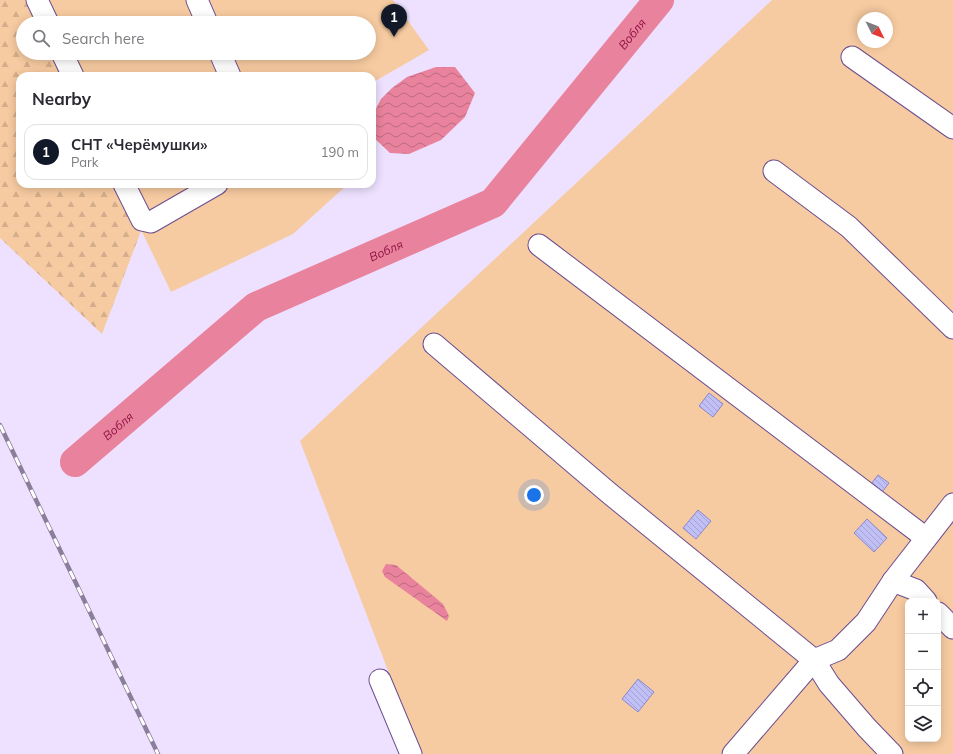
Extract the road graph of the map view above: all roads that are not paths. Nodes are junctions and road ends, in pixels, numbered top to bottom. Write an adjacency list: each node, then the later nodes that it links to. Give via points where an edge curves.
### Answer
1 (37, 0): 3 (street)
2 (197, 0): 4 (street)
3 (45, 16)
4 (204, 16)
5 (852, 57): 10 (street)
6 (65, 60): 8 (street)
7 (223, 60): 9 (street)
8 (71, 72)
9 (228, 72)
10 (953, 128)
11 (774, 171): 15 (street, via 849,227)
12 (126, 188): 13 (street, via 142,220 151,222)
13 (210, 188)
14 (539, 245): 18 (street)
15 (953, 328)
16 (434, 344): 23 (street, via 609,493)
17 (953, 504): 18 (street)
18 (926, 538): 19 (street)
19 (893, 581): 20 (street, via 916,590); 23 (street, via 866,622 838,650)
20 (923, 598)
21 (941, 616): 22 (street)
22 (953, 628)
23 (814, 660): 26 (street); 27 (street, via 829,684)
24 (380, 680): 25 (street)
25 (411, 754)
26 (733, 754)
27 (892, 754)

